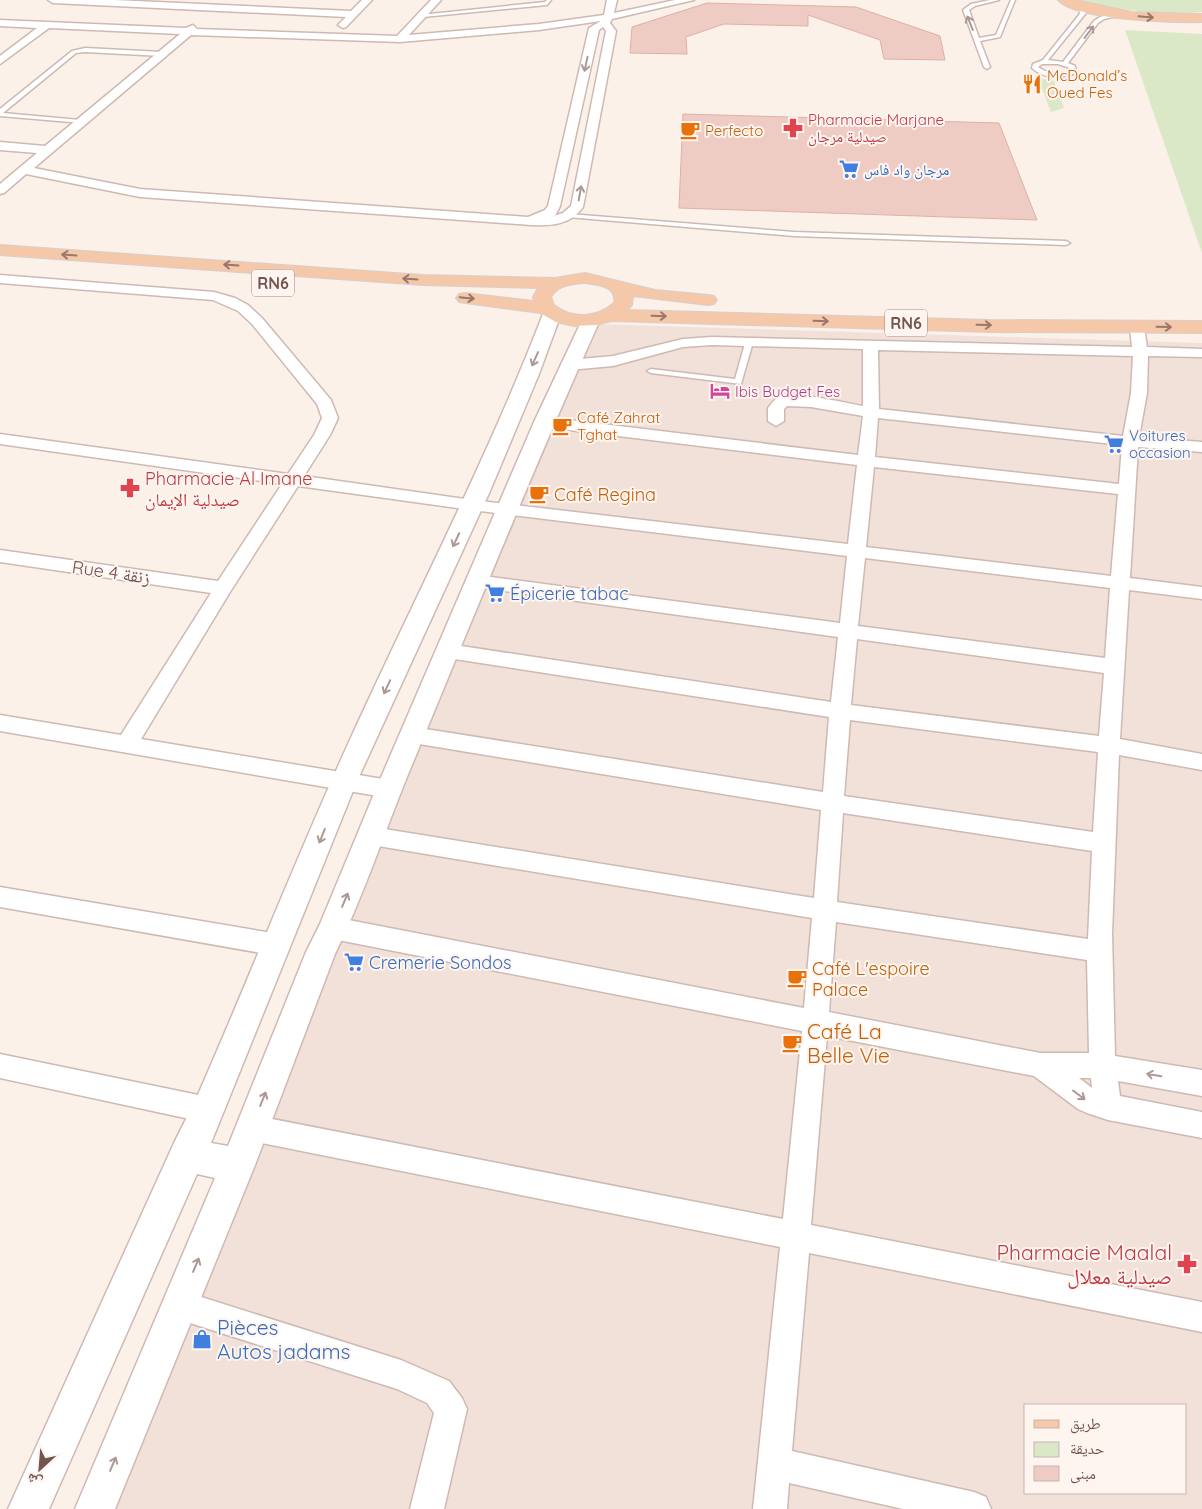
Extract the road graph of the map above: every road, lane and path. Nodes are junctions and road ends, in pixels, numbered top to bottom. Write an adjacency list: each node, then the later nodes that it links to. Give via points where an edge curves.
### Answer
1 (53, 0): 11 (street)
2 (226, 0): 13 (street)
3 (367, 0): 14 (street)
4 (436, 0): 16 (street)
5 (549, 0): 16 (lane, via 547,3)
6 (612, 0): 19 (street)
7 (689, 0): 19 (street)
8 (996, 0): 26 (lane, one-way to 8, via 966,10 973,5)
9 (1013, 0): 26 (lane, via 998,36)
10 (1064, 0): 12 (main road)
11 (84, 1): 13 (street)
12 (1080, 6): 15 (main road); 29 (lane, via 1083,13)
13 (217, 8): 14 (street); 23 (street)
14 (353, 14): 24 (street)
15 (1122, 14): 18 (main road, one-way to 18); 30 (lane, one-way to 15, via 1096,22)
16 (423, 15): 25 (street)
17 (1202, 18): 18 (main road)
18 (1174, 19): 22 (main road)
19 (606, 20): 25 (street); 38 (street, one-way to 19, via 577,207 606,58 611,31); 39 (street, one-way to 39, via 592,31 554,206 550,213)
20 (0, 23): 21 (street)
21 (47, 25): 23 (street); 28 (street)
22 (1202, 25)
23 (189, 32): 24 (street); 27 (street)
24 (331, 38): 25 (street)
25 (400, 38)
26 (977, 40): 31 (lane)
27 (162, 54): 32 (lane, via 74,52); 33 (street)
28 (0, 61)
29 (1045, 61): 30 (lane); 30 (lane, via 1036,64 1035,68 1057,75 1074,72 1073,67)
30 (1065, 63)
31 (987, 67)
32 (0, 113): 33 (lane)
33 (80, 122): 35 (street)
34 (0, 146): 35 (street)
35 (47, 150): 36 (street)
36 (23, 170): 37 (street); 39 (street, via 140,193)
37 (3, 185)
38 (569, 216): 39 (street, via 550,222); 40 (lane, via 794,234)
39 (530, 221)
40 (1066, 242)
41 (0, 250): 44 (main road, RN6, one-way to 41, via 423,280)
42 (0, 263): 46 (main road, RN6, one-way to 46, via 431,295)
43 (0, 279): 64 (street, via 214,296 243,308 325,403 330,418)
44 (556, 283): 45 (main road, RN6, via 584,278 605,281); 46 (main road, via 544,292 542,303)
45 (619, 288): 47 (main road, RN6, via 765,304); 48 (main road, via 625,300 623,305)
46 (549, 311): 48 (main road, RN6, via 570,320); 66 (street, one-way to 66, via 539,351)
47 (1202, 312)
48 (601, 318): 49 (main road, RN6, one-way to 49); 55 (street)
49 (1137, 327): 50 (main road, RN6, one-way to 50); 53 (street)
50 (1202, 327)
51 (749, 342): 52 (street); 55 (street, via 695,342 613,360); 56 (lane, via 738,382)
52 (870, 344): 53 (street); 57 (street)
53 (1140, 352): 54 (street); 61 (street, via 1139,393)
54 (1202, 353)
55 (569, 365): 59 (street)
56 (651, 370)
57 (871, 413): 58 (street, via 797,400 783,401 776,408); 61 (street); 63 (street)
58 (776, 421)
59 (544, 422): 63 (street); 67 (street)
60 (0, 438): 64 (street)
61 (1130, 442): 62 (street); 65 (street)
62 (1202, 447)
63 (866, 461): 65 (street); 68 (street)
64 (294, 480): 66 (street); 72 (street)
65 (1127, 490): 71 (street)
66 (472, 505): 67 (street); 83 (street, one-way to 83)
67 (507, 509): 68 (street); 70 (street)
68 (857, 552): 71 (street); 74 (street)
69 (0, 556): 72 (street, Rue 4 زنقة)
70 (476, 581): 74 (street); 75 (street)
71 (1121, 584): 73 (street); 76 (street)
72 (223, 588): 81 (street)
73 (1202, 593)
74 (849, 631): 76 (street); 77 (street)
75 (448, 651): 77 (street); 79 (street)
76 (1115, 667): 80 (street)
77 (840, 711): 80 (street); 85 (street)
78 (0, 724): 81 (street)
79 (413, 735): 84 (street); 85 (street)
80 (1108, 745): 82 (street); 87 (street)
81 (126, 746): 83 (street)
82 (1202, 762)
83 (344, 782): 84 (street); 91 (street, one-way to 91)
84 (389, 789): 86 (street)
85 (834, 803): 87 (street); 89 (street)
86 (372, 836): 89 (street); 90 (street, one-way to 86)
87 (1104, 843): 92 (street)
88 (0, 896): 91 (street)
89 (825, 910): 92 (street); 93 (street)
90 (327, 940): 91 (street); 93 (street); 101 (street, one-way to 90)
91 (278, 945): 99 (street)
92 (1098, 951): 96 (street)
93 (816, 1020): 94 (street); 104 (street)
94 (1040, 1065): 96 (street); 98 (street, one-way to 98, via 1087,1100)
95 (0, 1066): 99 (street)
96 (1102, 1066): 97 (street, one-way to 96); 98 (street)
97 (1202, 1083)
98 (1108, 1107): 100 (street)
99 (208, 1110): 102 (street)
100 (1202, 1125)
101 (252, 1128): 103 (street); 104 (street)
102 (186, 1155): 103 (street); 108 (street)
103 (238, 1165): 105 (street, one-way to 103)
104 (797, 1235): 106 (street); 107 (street)
105 (179, 1305): 109 (street, one-way to 105); 110 (street, via 401,1375 438,1392 452,1409)
106 (1202, 1317)
107 (774, 1463): 111 (street); 112 (street)
108 (28, 1509)
109 (95, 1509)
110 (427, 1509)
111 (770, 1509)
112 (974, 1509)

